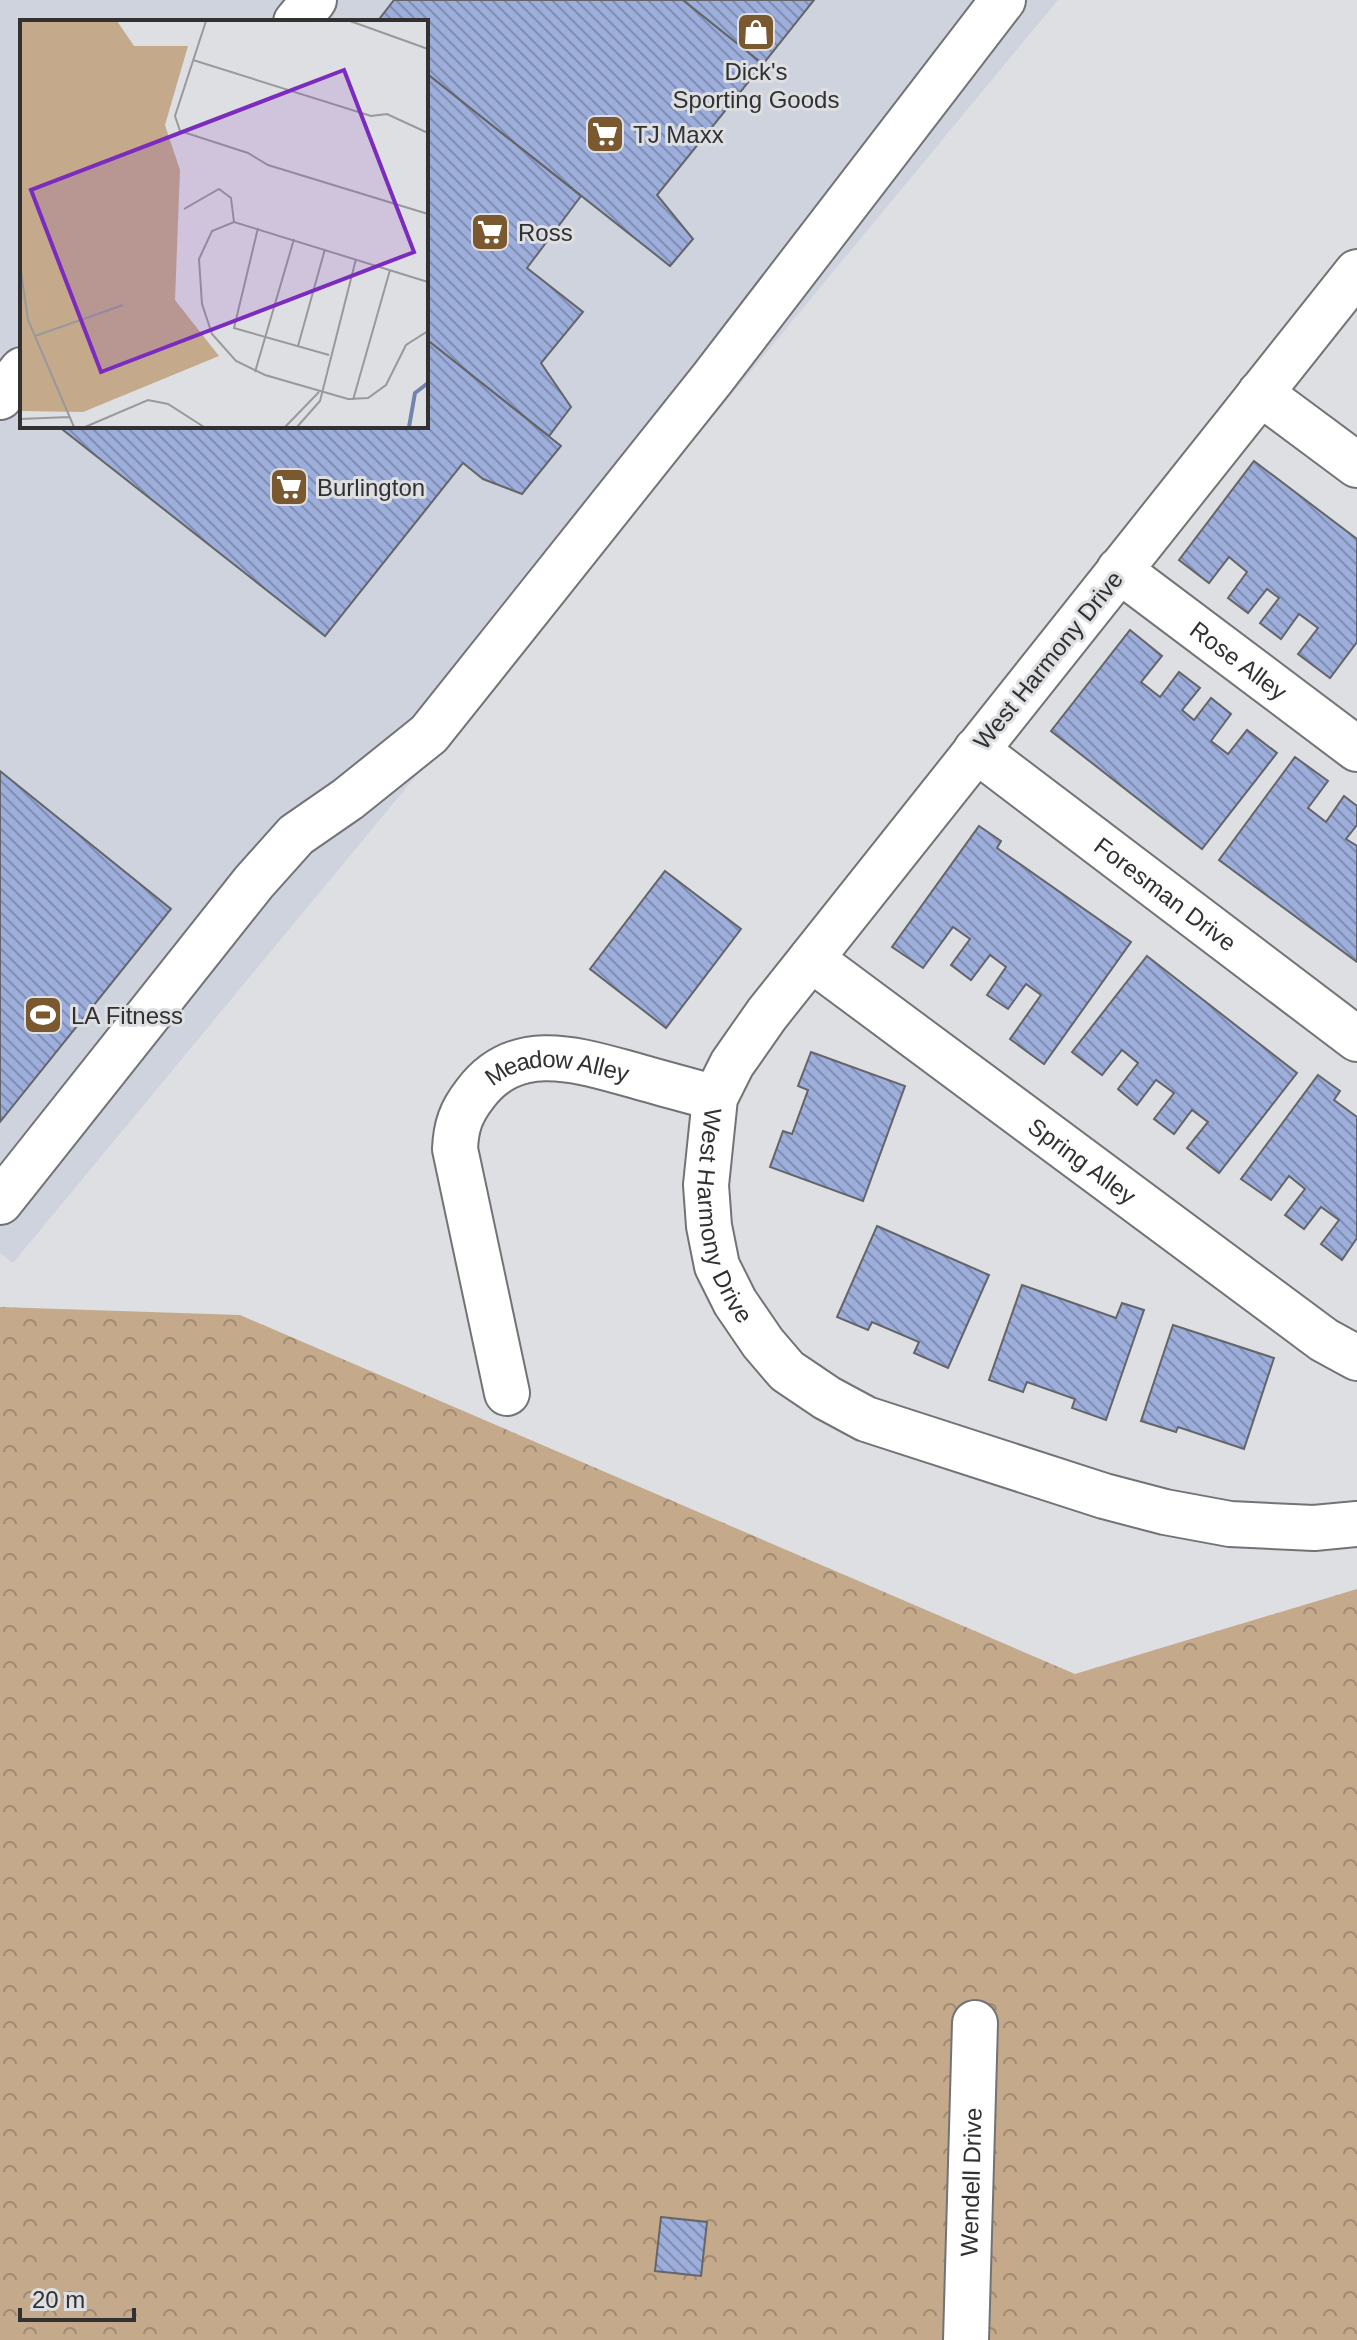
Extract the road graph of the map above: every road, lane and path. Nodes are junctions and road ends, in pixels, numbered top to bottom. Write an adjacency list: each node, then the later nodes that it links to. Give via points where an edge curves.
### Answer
1 (314, 0): 3 (street)
2 (1003, 0): 15 (street, via 712,379 429,734 296,835)
3 (298, 20)
4 (1357, 272): 6 (street, West Harmony Drive)
5 (20, 372): 7 (street)
6 (1260, 393): 8 (street); 9 (street, West Harmony Drive)
7 (0, 397)
8 (1357, 465)
9 (1119, 570): 10 (street, Rose Alley); 11 (street, West Harmony Drive)
10 (1357, 749)
11 (976, 750): 12 (street, West Harmony Drive); 13 (street, Foresman Drive)
12 (811, 959): 14 (street, West Harmony Drive, via 732,1064); 16 (street, Spring Alley, via 1324,1340)
13 (1357, 1039)
14 (715, 1098): 17 (street, Meadow Alley, via 580,1060 550,1057 502,1069 463,1110 455,1149); 18 (street, West Harmony Drive, via 706,1185 717,1266 763,1343 787,1371 827,1398 866,1419 1165,1512 1230,1524)
15 (0, 1202)
16 (1357, 1358)
17 (507, 1393)
18 (1357, 1524)
19 (975, 2023): 20 (street, Wendell Drive)
20 (966, 2340)

